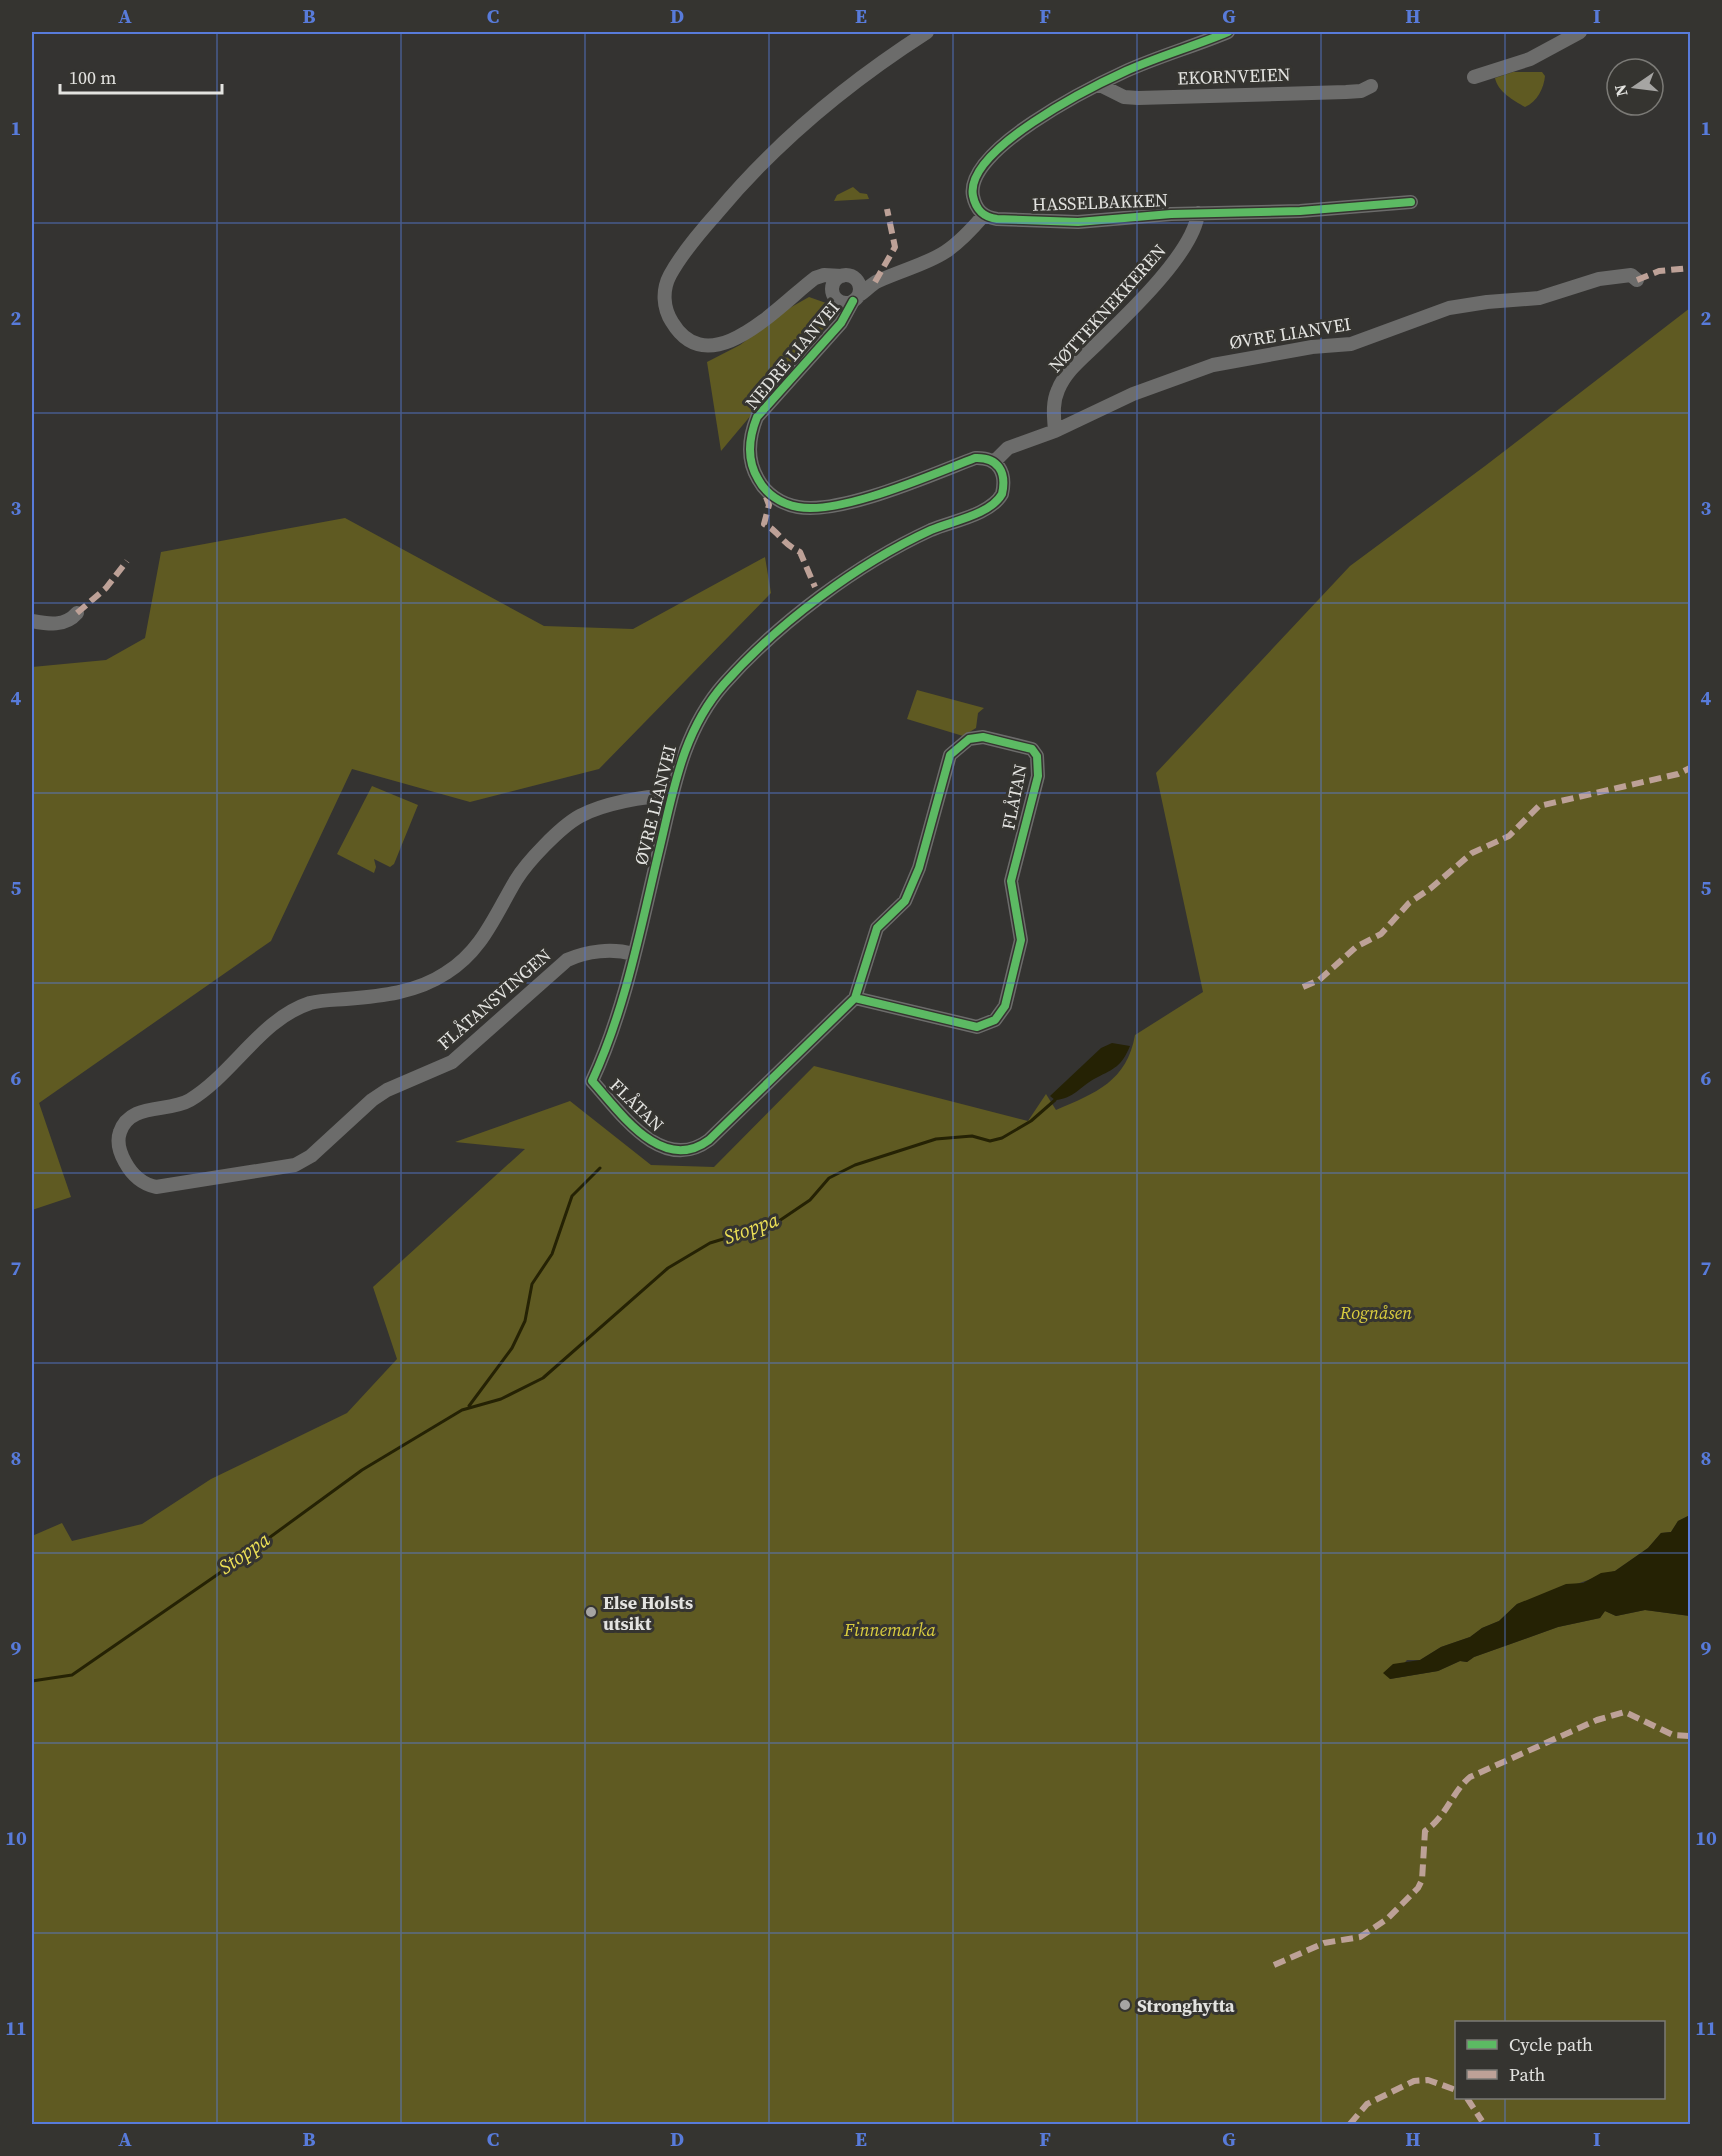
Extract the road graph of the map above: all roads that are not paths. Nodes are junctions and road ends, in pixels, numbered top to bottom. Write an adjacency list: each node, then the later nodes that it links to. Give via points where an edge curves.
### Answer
1 (927, 32): 13 (street, NEDRE LIANVEI, via 853,83 771,154 721,207 674,268 664,301 671,321 681,333 699,344 721,345 749,332)
2 (1228, 32): 5 (street)
3 (1580, 32): 4 (street, via 1530,59)
4 (1474, 77)
5 (1100, 85): 6 (street, EKORNVEIEN, via 1124,97 1138,98 1346,92); 9 (street, via 1035,122 986,161 972,192)
6 (1371, 86)
7 (1411, 202): 8 (street, HASSELBAKKEN, via 1300,211)
8 (1198, 213): 9 (street, HASSELBAKKEN, via 1067,222); 17 (street, NØTTEKNEKKEREN, via 1194,233 1183,251 1066,376 1053,405)
9 (984, 215): 12 (street, via 962,241 939,258)
10 (848, 277): 12 (street, NEDRE LIANVEI); 13 (street, NEDRE LIANVEI, via 820,276); 14 (street, via 834,282); 15 (street, via 860,286)
11 (1637, 280): 17 (street, ØVRE LIANVEI, via 1631,275 1614,276 1539,298 1449,308 1351,344 1229,360 1143,390)
12 (875, 282): 15 (street, NEDRE LIANVEI)
13 (806, 284): 14 (street, NEDRE LIANVEI, via 820,286)
14 (834, 295): 15 (street, via 845,303); 16 (street, NEDRE LIANVEI)
15 (856, 298): 16 (street, NEDRE LIANVEI, via 847,315)
16 (831, 331): 18 (street, NEDRE LIANVEI, via 765,405 752,429 752,464 769,494 798,507 827,506 890,490 975,458)
17 (1055, 431): 18 (street, ØVRE LIANVEI, via 1008,448)
18 (995, 461): 21 (street, ØVRE LIANVEI, via 1004,481 997,501 922,534 876,560 796,618 730,678 695,724)
19 (77, 613): 20 (street, via 58,624)
20 (32, 621)
21 (672, 796): 22 (street, ØVRE LIANVEI); 22 (street, FLÅTANSVINGEN, via 653,796 578,817 522,871 486,935 460,963 413,989 329,1000 295,1010 190,1100 132,1115 121,1129 120,1151 133,1175 156,1186 295,1165 311,1156 387,1090 452,1062 567,960 598,952)
22 (633, 954): 24 (street, ØVRE LIANVEI, via 612,1035)
23 (855, 998): 23 (street, FLÅTAN, via 977,1027 988,1024 1002,1012 1021,940 1011,881 1038,776 1032,749 983,737 969,739 950,755 919,868 905,901 877,928); 24 (street, FLÅTAN, via 709,1140 688,1149 670,1150 653,1143)
24 (592, 1081)

